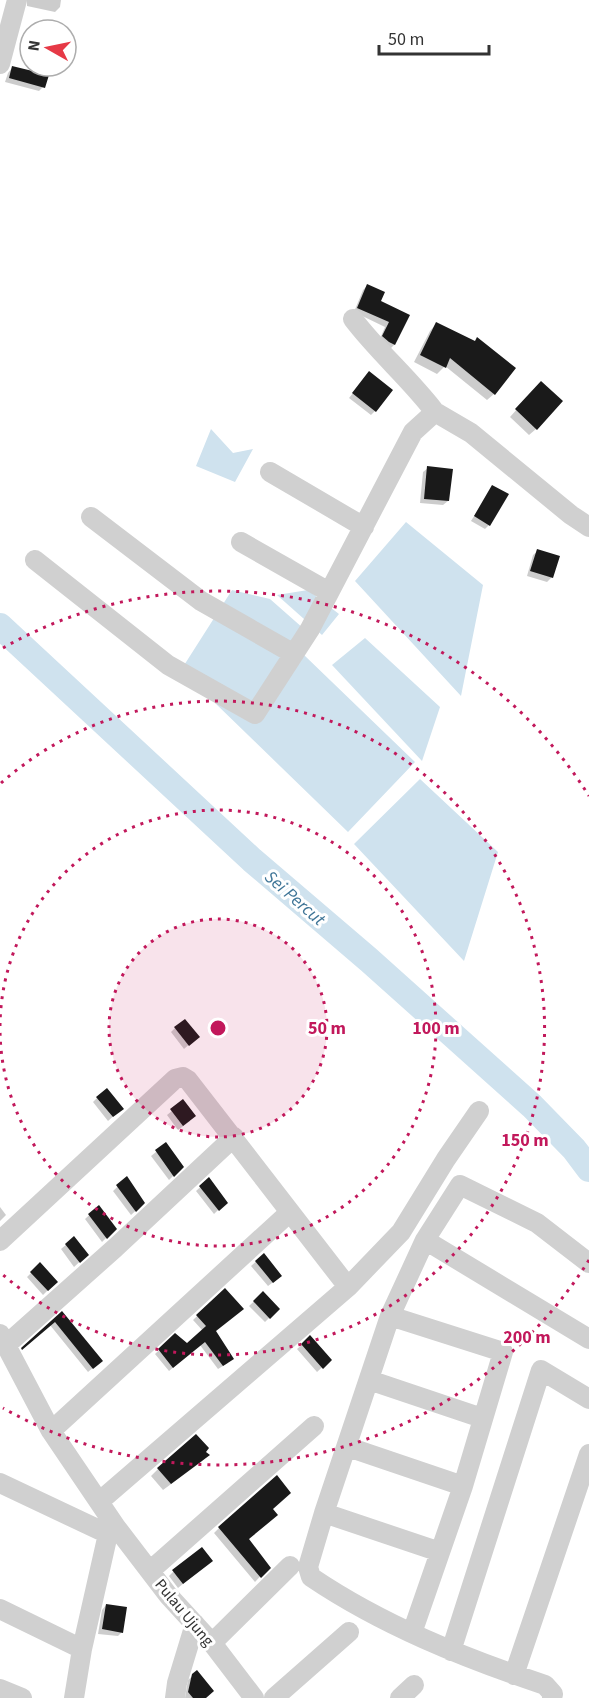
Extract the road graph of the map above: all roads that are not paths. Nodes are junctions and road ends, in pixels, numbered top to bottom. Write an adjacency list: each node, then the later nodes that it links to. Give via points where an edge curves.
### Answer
1 (17, 0): 2 (street)
2 (6, 20): 3 (street)
3 (0, 64)
4 (353, 319): 5 (street)
5 (435, 412): 8 (street, via 471,433); 9 (street, via 413,432)
6 (270, 472): 9 (street)
7 (91, 517): 13 (street, via 201,601)
8 (589, 526)
9 (364, 527): 12 (street)
10 (241, 542): 12 (street)
11 (35, 560): 13 (street, via 168,665 255,714)
12 (329, 592): 13 (street)
13 (294, 654)
14 (479, 1112): 20 (street, via 401,1232)
15 (234, 1137): 16 (street); 18 (street, via 188,1080 175,1079); 23 (street, via 115,1248)
16 (290, 1212): 20 (street); 28 (street)
17 (425, 1240): 19 (street, via 460,1185 537,1223); 21 (street); 22 (street)
18 (0, 1241)
19 (589, 1263)
20 (348, 1287): 33 (street)
21 (390, 1316): 24 (street); 26 (street, via 503,1352)
22 (589, 1339)
23 (3, 1340): 28 (street, Pulau Ujung)
24 (369, 1380): 26 (street); 29 (street)
25 (589, 1399): 45 (street, via 542,1370)
26 (482, 1418): 32 (street)
27 (314, 1426): 38 (street)
28 (51, 1431): 33 (street, Pulau Ujung)
29 (348, 1447): 32 (street); 34 (street)
30 (589, 1454): 46 (street)
31 (0, 1483): 35 (street)
32 (463, 1486): 36 (street)
33 (100, 1501): 35 (street, Pulau Ujung)
34 (324, 1513): 36 (street); 42 (street, via 308,1567 310,1576)
35 (112, 1531): 38 (street, Pulau Ujung); 44 (street)
36 (440, 1552): 42 (street)
37 (290, 1566): 43 (street)
38 (151, 1570): 40 (street, Pulau Ujung)
39 (0, 1609): 44 (street)
40 (195, 1624): 43 (street, Pulau Ujung); 50 (street)
41 (349, 1632): 52 (street)
42 (412, 1634): 45 (street)
43 (212, 1643): 51 (street, Pulau Ujung)
44 (82, 1649): 49 (street)
45 (451, 1651): 46 (street)
46 (514, 1675): 53 (street, via 545,1685)
47 (0, 1689): 48 (street)
48 (22, 1698)
49 (74, 1698)
50 (175, 1698)
51 (254, 1698)
52 (274, 1698)
53 (552, 1698)

